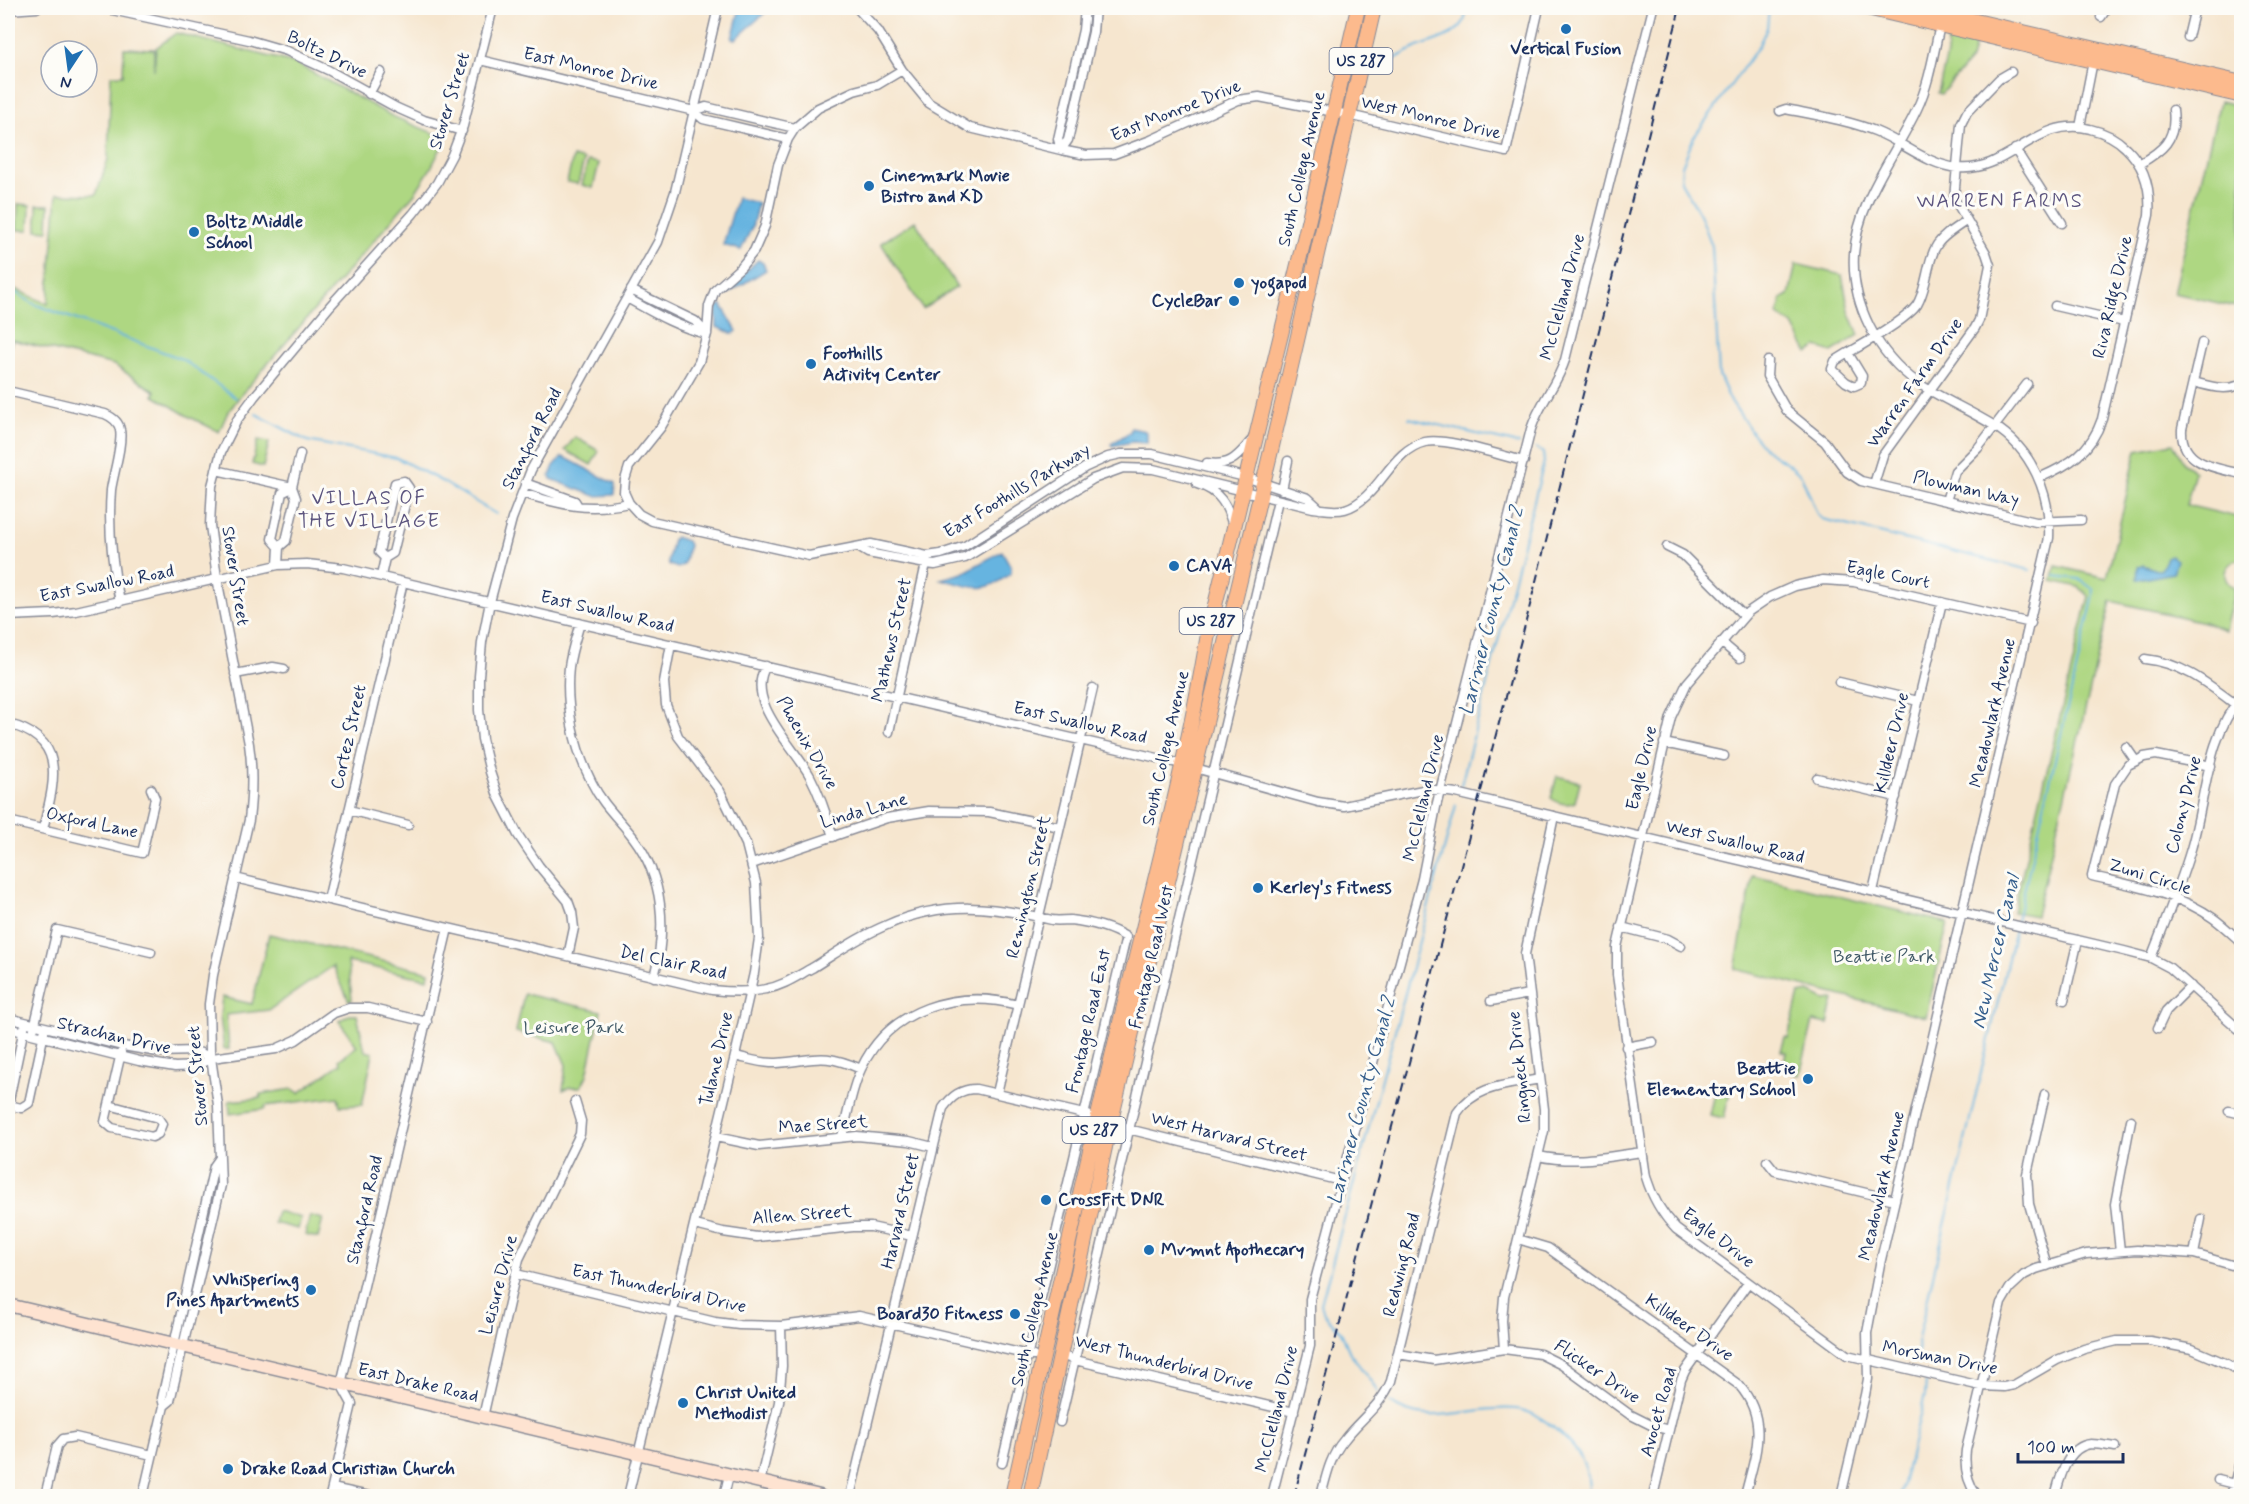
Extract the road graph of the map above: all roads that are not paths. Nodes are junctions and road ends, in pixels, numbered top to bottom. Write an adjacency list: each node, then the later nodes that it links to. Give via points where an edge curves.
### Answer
1 (37, 8): 16 (street)
2 (103, 8): 26 (street, Boltz Drive, via 273,46 328,70)
3 (493, 8): 20 (street, Stover Street)
4 (718, 8): 29 (street, Stanford Road)
5 (857, 8): 22 (street, East Monroe Drive, via 878,31)
6 (1085, 8): 39 (street, via 1058,140)
7 (1095, 8): 39 (street, via 1068,140)
8 (1358, 8): 31 (main road, South College Avenue / US 287)
9 (1374, 8): 32 (main road, South College Avenue / US 287)
10 (1539, 8): 32 (street, West Monroe Drive, via 1506,152)
11 (1653, 8): 61 (street, McClelland Drive, via 1565,360 1536,414)
12 (1866, 8): 17 (main road)
13 (1920, 8): 17 (main road)
14 (2107, 8): 18 (street)
15 (2195, 8): 19 (street)
16 (8, 10)
17 (1943, 15): 21 (main road); 25 (main road); 37 (street, Meadowlark Avenue, via 1923,95)
18 (2101, 17)
19 (2188, 37)
20 (480, 60): 29 (street, East Monroe Drive); 35 (street, Stover Street)
21 (2092, 61): 27 (main road); 33 (street)
22 (902, 70): 34 (street, via 877,85 818,108); 39 (street, East Monroe Drive, via 929,103 963,124)
23 (381, 72): 26 (street)
24 (2011, 72): 41 (street, Warren Farm Drive, via 1963,118)
25 (2241, 83)
26 (369, 94): 35 (street, Boltz Drive, via 424,120)
27 (2241, 96)
28 (2173, 110): 40 (street, via 2174,125 2168,142)
29 (694, 111): 34 (street, East Monroe Drive, via 706,107); 36 (street, East Monroe Drive, via 704,119); 44 (street, Stanford Road, via 675,192 658,242)
30 (1780, 111): 37 (street, Riva Ridge Drive, via 1786,109 1865,127)
31 (1334, 113): 32 (street, East Monroe Drive); 39 (street, East Monroe Drive, via 1249,97 1114,154 1096,156); 58 (main road, South College Avenue / US 287)
32 (1349, 115): 71 (main road, South College Avenue / US 287)
33 (2080, 127): 38 (street, Riva Ridge Drive, via 2048,131); 40 (street, Riva Ridge Drive, via 2117,141)
34 (795, 128): 36 (street)
35 (462, 131): 63 (street, Stover Street, via 447,166 426,199 244,409 229,434)
36 (788, 140): 47 (street, via 778,165 765,226 749,258 716,290 709,306)
37 (1898, 143): 41 (street, Riva Ridge Drive, via 1930,161); 48 (street, Meadowlark Avenue, via 1865,207 1854,254 1860,302)
38 (2015, 149): 41 (street, Riva Ridge Drive, via 1985,166); 43 (street)
39 (1061, 150)
40 (2139, 164): 46 (street, Riva Ridge Drive, via 2149,192 2149,215)
41 (1955, 168): 42 (street, Warren Farm Drive, via 1954,198)
42 (1966, 221): 48 (street, via 1936,243 1918,303); 55 (street, Warren Farm Drive, via 1986,253 1990,272 1975,328)
43 (2062, 223)
44 (629, 295): 47 (street, via 695,321); 67 (street, Stanford Road)
45 (2055, 306): 46 (street)
46 (2124, 322): 66 (street, Riva Ridge Drive, via 2095,437 2073,461)
47 (707, 334): 76 (street, via 699,362 674,406 629,467 624,492)
48 (1875, 337): 50 (street); 55 (street, Meadowlark Avenue, via 1892,360)
49 (2202, 344): 52 (street)
50 (1848, 353)
51 (1768, 361): 69 (street, Plowman Way, via 1767,376 1787,411 1825,442 1853,477)
52 (2193, 382): 54 (street, via 2227,388); 64 (street, via 2182,429 2186,448 2202,464)
53 (2026, 384): 57 (street)
54 (2241, 384)
55 (1929, 390): 57 (street, Meadowlark Avenue); 69 (street, Warren Farm Drive, via 1883,455)
56 (8, 391): 90 (street, via 105,414 119,425 110,532)
57 (1996, 426): 66 (street, Meadowlark Avenue, via 2016,443); 75 (street, via 1955,471)
58 (1255, 436): 62 (street, via 1228,463); 68 (main road, South College Avenue / US 287)
59 (300, 454): 70 (street)
60 (1288, 461): 72 (street)
61 (1524, 461): 78 (street, via 1426,441 1407,450 1353,505); 124 (street, McClelland Drive)
62 (1194, 465): 68 (street, East Foothills Parkway); 85 (street, East Foothills Parkway, via 1144,453 1108,457 1086,467 965,546)
63 (216, 470): 70 (street); 88 (street, Stover Street, via 210,525)
64 (2241, 474)
65 (1184, 477): 68 (street, East Foothills Parkway); 81 (street, via 1220,497); 85 (street, East Foothills Parkway, via 1143,467 1112,471 965,558 935,565)
66 (2038, 478): 80 (street, Meadowlark Avenue)
67 (525, 483): 73 (street, Stanford Road); 77 (street)
68 (1243, 484): 71 (street, East Foothills Parkway); 71 (street, East Foothills Parkway); 81 (main road, South College Avenue / US 287)
69 (1874, 484): 75 (street, Plowman Way)
70 (292, 488): 82 (street, via 296,498 286,542); 82 (street, via 282,493 272,539)
71 (1261, 489): 72 (street); 74 (street); 120 (main road, South College Avenue / US 287)
72 (1282, 490): 78 (street, via 1308,498)
73 (522, 493): 77 (street); 91 (street, Stanford Road)
74 (1278, 500): 78 (street); 121 (street, Frontage Road West)
75 (1946, 501): 80 (street, Plowman Way)
76 (629, 503): 77 (street); 85 (street, East Foothills Parkway, via 652,521 802,555 871,544)
77 (578, 506)
78 (1320, 509)
79 (2081, 520): 80 (street, Plowman Way)
80 (2050, 522): 96 (street, Meadowlark Avenue, via 2048,550)
81 (1233, 527): 118 (main road, South College Avenue / US 287)
82 (279, 547): 86 (street)
83 (1667, 547): 94 (street, via 1683,555)
84 (385, 558): 84 (street, via 379,552 395,483 404,481 409,488 393,553); 87 (street)
85 (927, 560): 108 (street, Mathews Street)
86 (278, 565): 87 (street, East Swallow Road, via 329,566); 88 (street, East Swallow Road)
87 (381, 576): 89 (street, East Swallow Road)
88 (217, 578): 90 (street, East Swallow Road); 103 (street, Stover Street)
89 (403, 582): 91 (street, East Swallow Road); 126 (street, Cortez Street)
90 (120, 602): 93 (street, East Swallow Road, via 53,614)
91 (490, 602): 95 (street, East Swallow Road); 148 (street, Stanford Road, via 478,676 485,754 498,795 518,835 568,901 574,928)
92 (1942, 603): 94 (street, Eagle Court, via 1854,582 1823,580 1781,591); 96 (street, Eagle Court); 109 (street, Killdeer Drive)
93 (8, 616)
94 (1744, 616): 97 (street, Eagle Court)
95 (580, 623): 98 (street, East Swallow Road); 150 (street, via 568,676 574,733 592,783 608,810 637,842 657,886 662,933)
96 (2031, 623): 139 (street, Meadowlark Avenue)
97 (1721, 642): 99 (street); 104 (street, Eagle Court)
98 (671, 644): 101 (street, East Swallow Road); 134 (street, Tulane Drive, via 664,682 671,722 730,808)
99 (1740, 658)
100 (2145, 658): 110 (street, via 2191,672)
101 (766, 666): 108 (street, East Swallow Road); 132 (street, Phoenix Drive, via 761,685 767,712 810,776)
102 (284, 669): 103 (street, via 273,667)
103 (235, 674): 135 (street, Stover Street, via 252,776 249,820)
104 (1691, 678): 114 (street, Eagle Drive, via 1676,703)
105 (1839, 682): 109 (street)
106 (1093, 688): 113 (street, Remington Street)
107 (2241, 696): 110 (street, Colony Drive)
108 (897, 697): 112 (street, Mathews Street); 113 (street, East Swallow Road)
109 (1918, 701): 125 (street, Killdeer Drive)
110 (2235, 704): 119 (street, Colony Drive, via 2223,725)
111 (8, 724): 131 (street, via 34,735 52,761 54,784)
112 (889, 732)
113 (1081, 741): 118 (street, East Swallow Road); 130 (street, Remington Street)
114 (1664, 742): 116 (street); 133 (street, Eagle Drive)
115 (2126, 747): 117 (street)
116 (1724, 756)
117 (2134, 760): 119 (street, via 2164,755); 137 (street, Zuni Circle, via 2115,784 2092,876)
118 (1182, 765): 120 (street, East Swallow Road); 182 (main road, South College Avenue / US 287)
119 (2211, 766): 137 (street, Colony Drive, via 2192,848)
120 (1196, 769): 121 (street, West Swallow Road); 184 (main road, South College Avenue / US 287)
121 (1213, 773): 124 (street, West Swallow Road, via 1335,805); 185 (street, Frontage Road West)
122 (1817, 778): 125 (street)
123 (151, 789): 131 (street, Oxford Lane, via 155,798 142,853)
124 (1441, 790): 127 (street, West Swallow Road); 192 (street, McClelland Drive, via 1422,879)
125 (1896, 797): 136 (street, Killdeer Drive)
126 (349, 810): 129 (street); 138 (street, Cortez Street)
127 (1554, 816): 133 (street, West Swallow Road); 153 (street, Ringneck Drive, via 1526,941)
128 (8, 821): 131 (street, Oxford Lane)
129 (408, 825)
130 (1060, 827): 132 (street, Linda Lane, via 989,812 948,810 887,818); 140 (street, Remington Street)
131 (43, 829)
132 (833, 837): 134 (street, Linda Lane)
133 (1642, 837): 136 (street, West Swallow Road); 141 (street, Eagle Drive)
134 (752, 864): 152 (street, Tulane Drive, via 759,930)
135 (236, 878): 138 (street, Del Clair Road); 173 (street, Stover Street, via 210,991)
136 (1873, 891): 139 (street, West Swallow Road)
137 (2173, 898): 145 (street, Zuni Circle, via 2212,916); 149 (street, Colony Drive)
138 (328, 900): 142 (street, Del Clair Road)
139 (1963, 913): 144 (street, West Swallow Road); 193 (street, Meadowlark Avenue)
140 (1039, 917): 143 (street, Del Clair Road, via 1107,928); 152 (street, Del Clair Road, via 978,907 924,912 886,925 791,980); 156 (street, Remington Street)
141 (1621, 927): 146 (street); 170 (street, Eagle Drive, via 1617,975)
142 (448, 928): 148 (street, Del Clair Road); 159 (street, Stanford Road)
143 (1126, 937): 182 (street, Frontage Road East)
144 (2078, 940): 149 (street, West Swallow Road); 154 (street)
145 (2241, 943)
146 (1681, 946)
147 (151, 952): 160 (street, via 57,930)
148 (568, 956): 150 (street, Del Clair Road)
149 (2151, 958): 151 (street, West Swallow Road)
150 (654, 977): 152 (street, Del Clair Road, via 712,990)
151 (2191, 986): 163 (street, via 2166,1011); 165 (street, West Swallow Road)
152 (750, 992): 172 (street, Tulane Drive)
153 (1529, 994): 155 (street); 175 (street, Ringneck Drive)
154 (2064, 1000)
155 (1491, 1001)
156 (1018, 1005): 174 (street, via 965,998 920,1010 887,1033); 176 (street, Remington Street)
157 (8, 1018): 158 (street, Strachan Drive)
158 (26, 1022): 160 (street, Strachan Drive); 164 (street)
159 (427, 1022): 173 (street, Strachan Drive, via 368,1008 349,1008 285,1046); 219 (street, Stanford Road)
160 (35, 1024): 161 (street, Strachan Drive); 166 (street)
161 (46, 1027): 167 (street); 169 (street, Strachan Drive)
162 (8, 1028): 164 (street, Strachan Drive)
163 (2158, 1028)
164 (23, 1032): 166 (street, Strachan Drive); 167 (street, via 9,1100 21,1108 29,1103)
165 (2241, 1032)
166 (33, 1034): 167 (street, Strachan Drive)
167 (44, 1037): 171 (street, Strachan Drive)
168 (1653, 1042): 170 (street)
169 (123, 1046): 171 (street); 173 (street, Strachan Drive, via 158,1052 196,1051)
170 (1626, 1047): 189 (street, Eagle Drive)
171 (120, 1056): 173 (street, Strachan Drive, via 175,1067 196,1066); 179 (street)
172 (735, 1056): 174 (street, via 776,1063 826,1057); 187 (street, Tulane Drive)
173 (212, 1058): 209 (street, Stover Street, via 221,1185)
174 (861, 1069): 186 (street)
175 (1540, 1079): 190 (street, Ringneck Drive, via 1544,1122); 211 (street, Redwing Road, via 1478,1092 1457,1113)
176 (998, 1093): 182 (street, Harvard Street); 188 (street, Harvard Street, via 968,1089 951,1098 943,1108)
177 (2044, 1094): 200 (street, via 2027,1174 2029,1204)
178 (575, 1101): 202 (street, Leisure Drive, via 580,1134 526,1241)
179 (109, 1105): 179 (street, via 158,1118 161,1130 152,1137 112,1128 105,1122)
180 (2229, 1112): 181 (street)
181 (2241, 1114)
182 (1091, 1115): 184 (street, Harvard Street); 204 (main road, South College Avenue / US 287); 213 (street, Frontage Road East)
183 (2131, 1120): 198 (street, via 2115,1204)
184 (1111, 1123): 185 (street, West Harvard Street); 214 (main road, South College Avenue / US 287)
185 (1128, 1129): 192 (street, West Harvard Street); 216 (street, Frontage Road West)
186 (842, 1136): 187 (street, Mae Street, via 759,1146); 188 (street, Mae Street, via 909,1141)
187 (716, 1137): 195 (street, Tulane Drive)
188 (933, 1147): 196 (street, Harvard Street)
189 (1642, 1152): 190 (street, via 1578,1161); 203 (street, Eagle Drive, via 1649,1188 1668,1221)
190 (1538, 1156): 197 (street, Ringneck Drive)
191 (1767, 1161): 193 (street, via 1775,1171)
192 (1341, 1181): 222 (street, McClelland Drive, via 1310,1299 1310,1346)
193 (1895, 1200): 217 (street, Meadowlark Avenue, via 1868,1319)
194 (2201, 1219): 199 (street)
195 (695, 1225): 196 (street, Allen Street, via 757,1236 871,1227); 206 (street, Tulane Drive)
196 (912, 1236): 207 (street, Harvard Street)
197 (1518, 1239): 210 (street, Ringneck Drive, via 1503,1309); 212 (street, Killdeer Drive, via 1548,1248)
198 (2120, 1251): 199 (street); 200 (street, via 2086,1254)
199 (2194, 1254): 201 (street)
200 (2047, 1266): 220 (street, via 2024,1275 2001,1303)
201 (2241, 1268)
202 (516, 1274): 206 (street, East Thunderbird Drive); 223 (street, Leisure Drive)
203 (1748, 1283): 212 (street, Avocet Road); 217 (street, Eagle Drive, via 1836,1348)
204 (1056, 1297): 214 (main road, via 1061,1305 1054,1348); 215 (main road, South College Avenue / US 287)
205 (8, 1305): 209 (main road, East Drake Road)
206 (674, 1313): 208 (street, East Thunderbird Drive, via 739,1326); 227 (street, Tulane Drive)
207 (892, 1322): 208 (street, East Thunderbird Drive, via 846,1317); 213 (street, East Thunderbird Drive); 242 (street, Harvard Street)
208 (781, 1326): 233 (street, via 779,1402)
209 (178, 1345): 219 (main road, East Drake Road); 229 (street, Stover Street, via 170,1401 164,1406)
210 (1504, 1349): 211 (street, Flicker Drive, via 1434,1360); 225 (street, Flicker Drive, via 1527,1351 1553,1360 1629,1414)
211 (1398, 1354): 246 (street, Redwing Road, via 1383,1397 1336,1451)
212 (1697, 1354): 225 (street, Avocet Road, via 1681,1380); 248 (street, Killdeer Drive, via 1739,1385 1756,1413 1758,1444)
213 (1028, 1355): 215 (street, East Thunderbird Drive); 230 (street, Frontage Road East)
214 (1060, 1355): 216 (street, West Thunderbird Drive); 221 (main road, South College Avenue / US 287)
215 (1042, 1359): 221 (main road, via 1049,1366 1043,1400); 243 (main road, South College Avenue / US 287)
216 (1075, 1360): 222 (street, West Thunderbird Drive); 224 (street, Frontage Road West)
217 (1868, 1360): 220 (street, Morsman Drive); 249 (street, Meadowlark Avenue, via 1865,1395)
218 (2241, 1373): 220 (street, Morsman Drive, via 2192,1349 2132,1340 2071,1354 2014,1385)
219 (341, 1384): 223 (main road, East Drake Road); 235 (street, via 352,1404)
220 (1981, 1386): 250 (street, via 1965,1461 1968,1480)
221 (1048, 1410): 244 (main road, South College Avenue / US 287)
222 (1294, 1412): 245 (street, McClelland Drive)
223 (483, 1417): 227 (main road, East Drake Road)
224 (1060, 1422)
225 (1669, 1430): 247 (street, Avocet Road)
226 (2115, 1447): 251 (street, via 2090,1444 2077,1451 2066,1464)
227 (639, 1454): 231 (main road, East Drake Road); 239 (street, Tulane Drive)
228 (2241, 1454): 234 (street)
229 (153, 1455): 236 (street, via 75,1437 63,1439 57,1446); 237 (street, Stover Street)
230 (1002, 1463)
231 (729, 1475): 233 (main road, East Drake Road); 240 (street)
232 (2218, 1480): 234 (street)
233 (760, 1482): 241 (main road, East Drake Road)
234 (2238, 1485): 252 (street)
235 (331, 1492): 238 (street)
236 (45, 1497)
237 (143, 1497)
238 (369, 1497)
239 (628, 1497)
240 (724, 1497)
241 (820, 1497)
242 (850, 1497)
243 (1012, 1497)
244 (1030, 1497)
245 (1272, 1497)
246 (1321, 1497)
247 (1653, 1497)
248 (1746, 1497)
249 (1841, 1497)
250 (1977, 1497)
251 (2055, 1497)
252 (2231, 1497)

